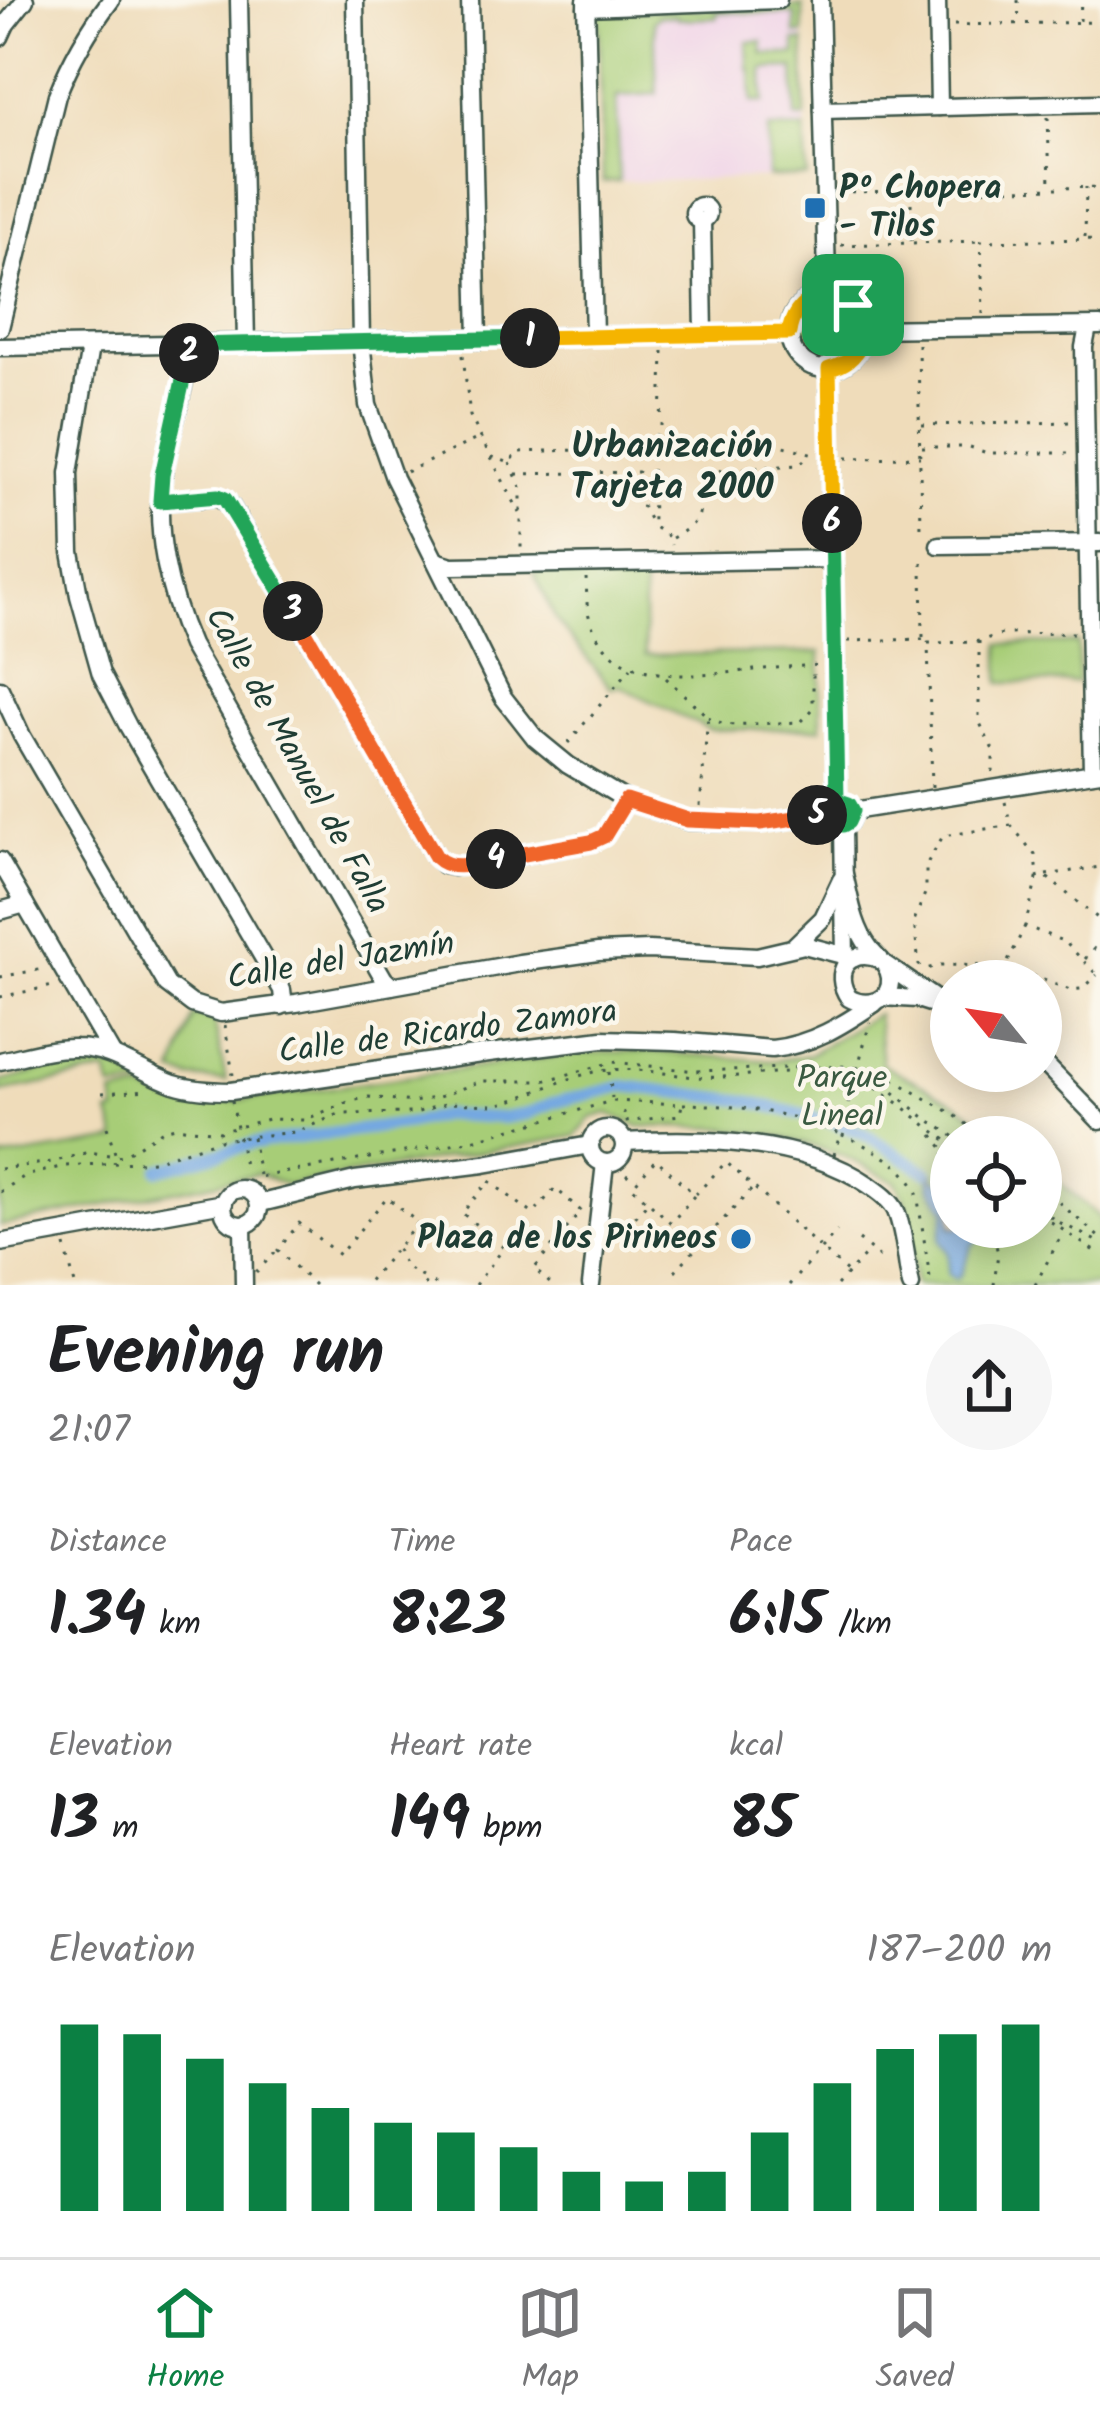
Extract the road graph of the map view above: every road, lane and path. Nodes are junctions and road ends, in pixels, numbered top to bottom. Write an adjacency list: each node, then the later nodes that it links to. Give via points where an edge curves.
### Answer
1 (25, 0): 16 (street)
2 (111, 0): 35 (street, via 57,95)
3 (239, 0): 41 (street)
4 (355, 0): 40 (street)
5 (470, 0): 42 (street)
6 (778, 0): 11 (street)
7 (820, 0): 19 (street)
8 (937, 0): 18 (street)
9 (1018, 0): 14 (path)
10 (1081, 0): 12 (path)
11 (586, 3): 39 (street, via 594,64)
12 (1080, 22): 13 (path); 14 (path)
13 (1100, 22)
14 (1018, 24): 15 (path)
15 (947, 25)
16 (0, 37)
17 (1100, 103): 18 (street)
18 (939, 107): 19 (street)
19 (823, 110): 32 (street)
20 (1048, 114): 23 (path)
21 (1086, 187): 22 (path); 23 (path); 27 (path)
22 (1100, 187)
23 (1050, 188): 24 (path)
24 (911, 191): 25 (path); 30 (path)
25 (838, 192)
26 (702, 220): 38 (street)
27 (1085, 239): 28 (path); 29 (path)
28 (1100, 239)
29 (981, 241): 30 (path); 33 (path)
30 (911, 243): 31 (path)
31 (839, 245)
32 (830, 295): 36 (street, via 853,305); 37 (street, via 806,301)
33 (983, 316)
34 (1094, 327): 36 (street); 66 (street, via 1084,347)
35 (0, 328)
36 (863, 329): 48 (street, via 854,356)
37 (789, 333): 38 (street); 48 (street, via 801,359)
38 (704, 335): 39 (street)
39 (594, 336): 42 (street)
40 (361, 341): 41 (street); 42 (street); 71 (street, via 379,441)
41 (246, 344): 44 (street)
42 (470, 344): 51 (path, via 470,416)
43 (918, 344): 50 (path)
44 (189, 345): 46 (street); 61 (street, Calle de Manuel de Falla)
45 (0, 347): 46 (street)
46 (90, 347): 119 (street, via 69,473 71,552 101,674 282,989)
47 (663, 349): 53 (path)
48 (829, 369): 70 (street)
49 (1076, 422): 50 (path)
50 (919, 425): 52 (path)
51 (480, 437): 55 (path); 59 (path)
52 (920, 447): 54 (path); 56 (path)
53 (653, 448): 58 (path, via 518,452); 63 (path); 65 (path, via 777,444 813,454 799,465 704,471 698,519)
54 (1077, 453)
55 (490, 456): 58 (path); 62 (path)
56 (920, 457): 57 (path); 64 (path)
57 (844, 458)
58 (510, 463): 60 (path)
59 (404, 474)
60 (516, 474): 62 (path); 63 (path, via 638,472 641,508)
61 (160, 501): 88 (street, via 218,496 230,505 444,865 591,842 604,836); 114 (street, Calle de Manuel de Falla, via 170,585 191,645)
62 (521, 514): 69 (path)
63 (653, 526): 65 (path)
64 (921, 531)
65 (671, 539): 68 (path)
66 (1094, 543): 67 (street); 85 (street)
67 (939, 545)
68 (671, 551)
69 (521, 554)
70 (833, 559): 71 (street); 91 (street)
71 (436, 561): 88 (street, via 502,697 568,765)
72 (922, 562): 76 (path)
73 (586, 570): 80 (path, via 601,641)
74 (1082, 633): 77 (path)
75 (848, 641): 76 (path)
76 (926, 641): 77 (path); 87 (path)
77 (979, 641): 86 (path, via 979,721 993,750)
78 (823, 664): 79 (path)
79 (812, 665): 81 (path); 83 (path, via 813,709 801,722 726,724)
80 (633, 666): 81 (path); 84 (path)
81 (663, 675): 83 (path)
82 (0, 689): 119 (street, Calle del Jazmín, via 166,985 221,1013)
83 (707, 716): 90 (path)
84 (563, 749)
85 (1096, 772): 91 (street)
86 (992, 780)
87 (932, 788)
88 (626, 800): 91 (street, via 688,820 760,823)
89 (1004, 800): 92 (path)
90 (700, 808)
91 (840, 813): 95 (street)
92 (1011, 825): 96 (path); 109 (path, via 943,836 926,865 914,921 919,964)
93 (0, 861): 97 (street)
94 (1100, 867): 96 (path)
95 (844, 874): 104 (street, via 823,918); 105 (street); 108 (street, via 861,934)
96 (1041, 876): 98 (path); 102 (path)
97 (25, 904): 99 (street); 121 (street)
98 (1089, 910): 100 (path); 101 (path)
99 (0, 911)
100 (1100, 912)
101 (1100, 920)
102 (1025, 926): 106 (path); 107 (path, via 1065,942)
103 (1100, 942): 107 (path)
104 (795, 945): 105 (street, Calle del Jazmín); 114 (street, Calle del Jazmín, via 757,956 598,952)
105 (848, 960): 108 (street, via 867,955); 116 (street)
106 (1009, 960)
107 (1083, 961): 111 (path)
108 (883, 962): 118 (street, via 890,982); 118 (street, via 951,1010 917,999)
109 (930, 968)
110 (43, 969): 112 (path)
111 (1098, 976): 115 (path, via 1081,988)
112 (0, 977)
113 (53, 986): 117 (path)
114 (391, 986): 119 (street, Calle del Jazmín)
115 (1062, 987)
116 (844, 991): 118 (street); 122 (street, via 824,1028)
117 (0, 997)
118 (877, 1005): 122 (street, Calle de Ricardo Zamora); 126 (path)
119 (281, 1006)
120 (225, 1020): 132 (path)
121 (96, 1026): 123 (street); 124 (street)
122 (798, 1044): 124 (street, Calle de Ricardo Zamora, via 602,1039 231,1091 176,1084)
123 (77, 1048): 124 (street, Calle de Ricardo Zamora); 125 (street, Calle de Ricardo Zamora)
124 (112, 1054)
125 (0, 1061)
126 (858, 1068): 128 (path); 129 (path); 149 (path, via 696,1072 613,1062 543,1082 482,1082 413,1102 369,1097 304,1120 268,1118 219,1132 175,1127)
127 (609, 1070): 129 (path); 136 (path); 146 (path, via 494,1105 339,1114)
128 (871, 1074): 130 (path); 139 (path, via 875,1069); 140 (path)
129 (855, 1078): 130 (path); 145 (path)
130 (865, 1082): 143 (path)
131 (1062, 1082): 141 (street)
132 (234, 1083)
133 (158, 1092): 134 (path)
134 (102, 1093)
135 (232, 1101): 154 (path, bridge)
136 (612, 1101): 137 (path); 156 (path, via 470,1141)
137 (620, 1102): 138 (path); 138 (path, via 625,1122 680,1115)
138 (682, 1104): 145 (path, via 731,1105)
139 (956, 1116)
140 (930, 1119)
141 (1100, 1121)
142 (107, 1127): 149 (path)
143 (928, 1129): 144 (path)
144 (930, 1131)
145 (840, 1133): 150 (path)
146 (253, 1141): 152 (path, via 219,1139); 156 (path)
147 (624, 1142): 148 (street, via 609,1129); 151 (street, via 620,1158); 194 (street, via 778,1148 846,1171 896,1210)
148 (590, 1145): 151 (street); 160 (street, via 355,1180 265,1202)
149 (116, 1156): 152 (path); 153 (path, via 89,1152)
150 (833, 1157)
151 (604, 1163): 191 (street)
152 (114, 1165): 159 (path, via 64,1166)
153 (0, 1169)
154 (245, 1171)
155 (626, 1174): 157 (path)
156 (259, 1177): 160 (path)
157 (636, 1182): 161 (path, via 656,1159); 162 (path, via 632,1187)
158 (754, 1187): 161 (path, via 726,1162); 175 (path); 181 (path)
159 (0, 1192)
160 (257, 1194): 163 (street, via 239,1189); 166 (street, via 256,1216)
161 (695, 1195): 162 (path, via 671,1222)
162 (648, 1202): 173 (path)
163 (224, 1203): 166 (street, via 228,1219); 172 (street)
164 (1062, 1206): 170 (path)
165 (1062, 1223): 170 (path)
166 (244, 1225): 183 (street)
167 (837, 1231): 175 (path)
168 (1064, 1231): 179 (path); 196 (path)
169 (859, 1240): 178 (path)
170 (1100, 1240)
171 (64, 1242): 185 (path)
172 (0, 1243)
173 (612, 1244)
174 (397, 1248): 177 (path, via 418,1222 387,1197 338,1255 299,1223); 184 (path); 187 (path)
175 (822, 1248): 182 (path); 192 (path)
176 (997, 1248): 195 (path)
177 (278, 1250): 183 (path); 186 (path)
178 (870, 1250): 180 (path); 182 (path)
179 (1100, 1255)
180 (881, 1259)
181 (675, 1271)
182 (848, 1274): 193 (path)
183 (250, 1278)
184 (426, 1282): 188 (path)
185 (75, 1285)
186 (314, 1285)
187 (366, 1285)
188 (435, 1285)
189 (475, 1285): 190 (path, via 504,1248 463,1213 489,1180 533,1214 555,1188 584,1211 534,1269)
190 (551, 1285)
191 (591, 1285)
192 (789, 1285)
193 (837, 1285)
194 (911, 1285)
195 (994, 1285)
196 (1035, 1285)

